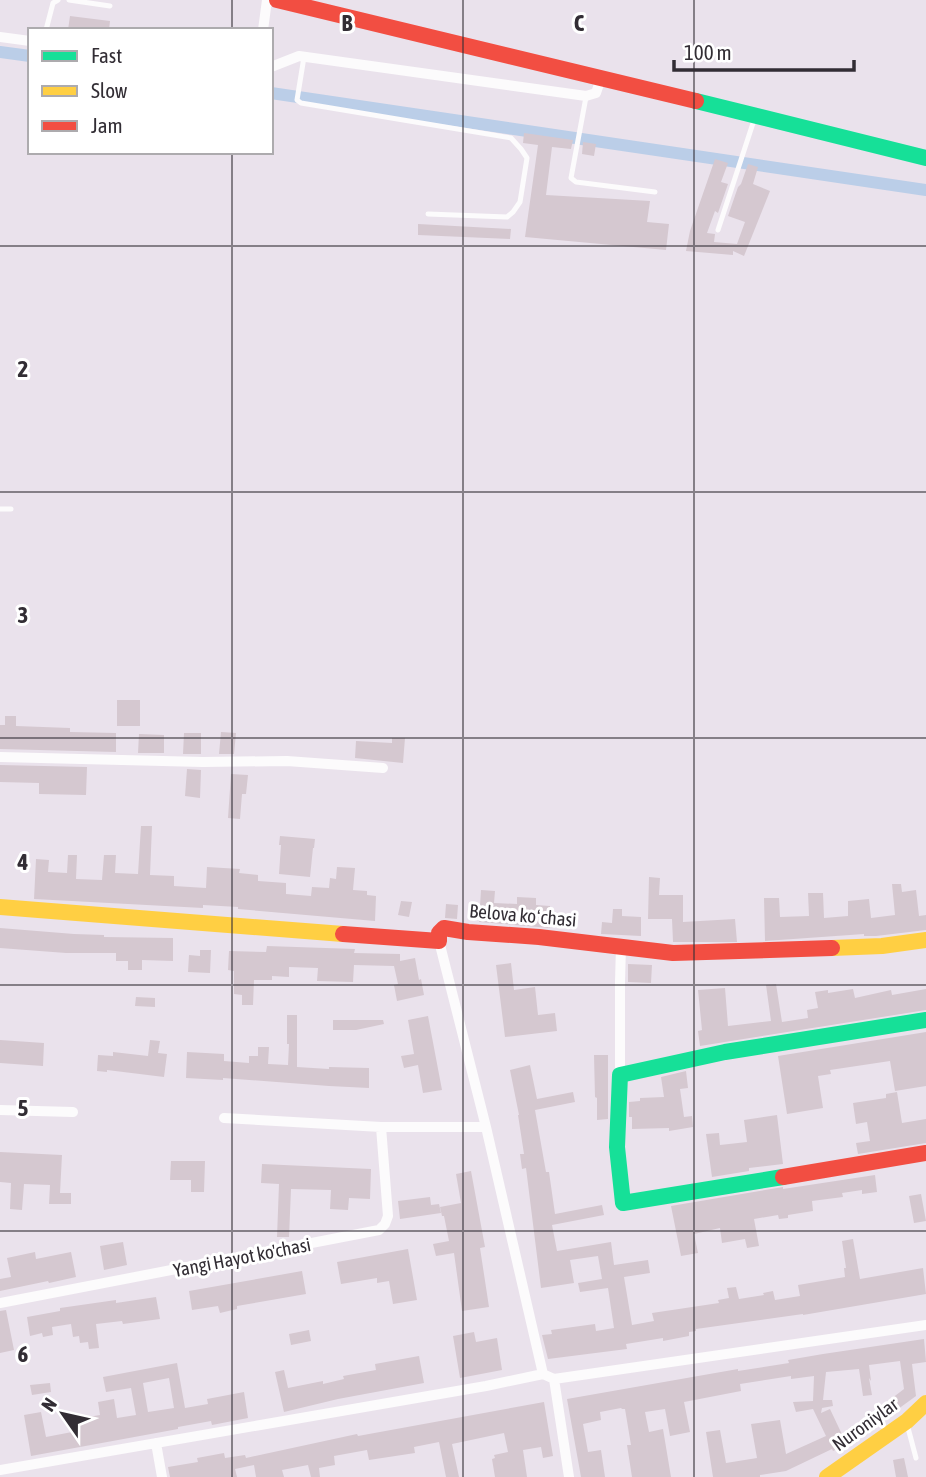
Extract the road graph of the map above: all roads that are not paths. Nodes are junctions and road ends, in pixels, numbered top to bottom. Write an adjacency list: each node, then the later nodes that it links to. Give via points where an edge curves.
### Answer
1 (58, 0): 6 (lane)
2 (69, 0): 5 (lane)
3 (267, 0): 7 (street)
4 (277, 0): 12 (street)
5 (110, 6)
6 (47, 28)
7 (263, 28)
8 (0, 37): 9 (street)
9 (28, 41)
10 (304, 57): 11 (street); 13 (street); 17 (lane, via 300,103 511,138 527,158 520,202 507,217)
11 (273, 66)
12 (601, 78): 13 (street, via 596,93); 14 (street)
13 (586, 96): 16 (lane, via 571,177 576,182)
14 (756, 115): 15 (street); 18 (lane)
15 (926, 158)
16 (655, 192)
17 (429, 214)
18 (718, 230)
19 (0, 509): 20 (lane)
20 (11, 509)
21 (0, 758): 22 (street, via 287,761)
22 (383, 768)
23 (0, 907): 24 (street, Belova koʻchasi)
24 (439, 940): 26 (street, Belova koʻchasi, via 438,933 444,928); 33 (street)
25 (926, 940): 26 (street, Belova koʻchasi, via 745,953 673,953)
26 (621, 946): 28 (street)
27 (926, 1020): 28 (street, via 725,1052)
28 (620, 1075): 34 (street, via 617,1147 623,1203)
29 (0, 1110): 30 (street)
30 (72, 1112)
31 (224, 1118): 32 (street)
32 (381, 1127): 33 (street); 35 (street, Yangi Hayot ko'chasi, via 388,1216 379,1230)
33 (485, 1127): 37 (street)
34 (926, 1153)
35 (0, 1303)
36 (926, 1325): 38 (street)
37 (543, 1374): 38 (street); 41 (street)
38 (554, 1380): 45 (street)
39 (926, 1403): 40 (street, Nuroniylar)
40 (907, 1421): 42 (lane); 46 (street, Nuroniylar)
41 (156, 1443): 43 (street); 44 (street)
42 (916, 1458)
43 (0, 1470)
44 (162, 1477)
45 (569, 1477)
46 (827, 1477)

